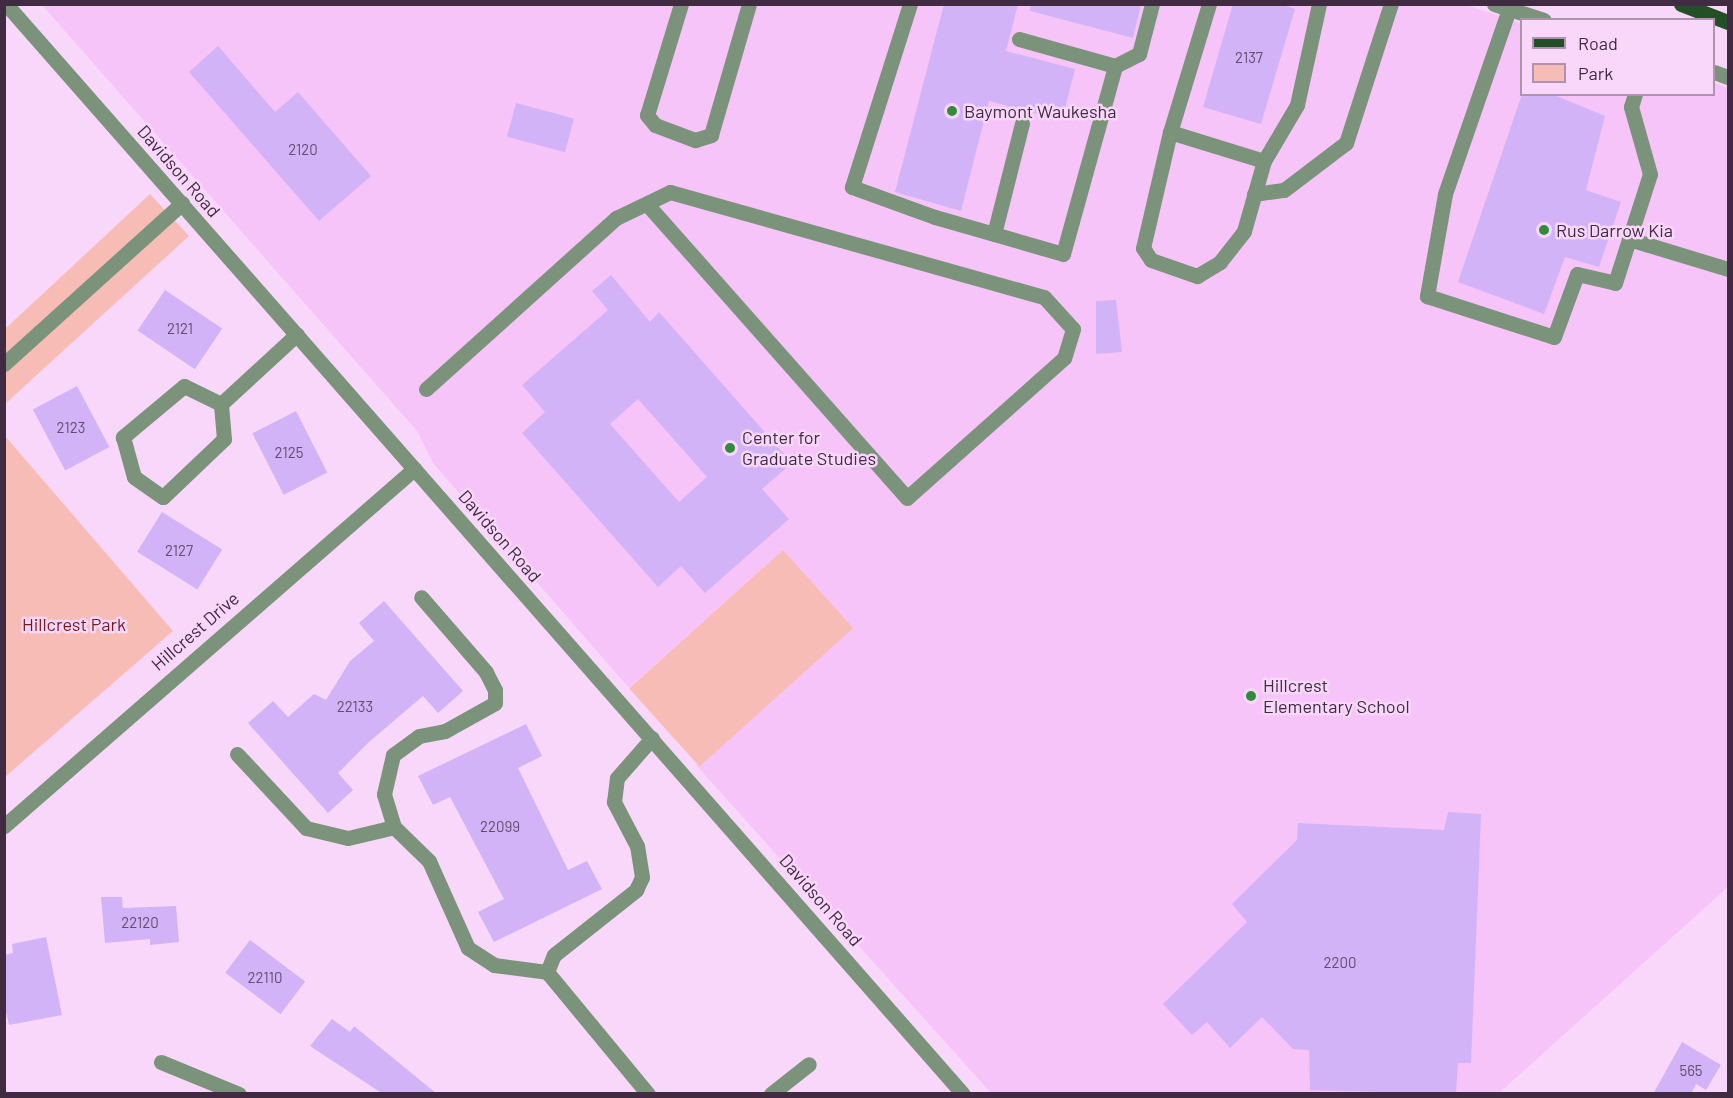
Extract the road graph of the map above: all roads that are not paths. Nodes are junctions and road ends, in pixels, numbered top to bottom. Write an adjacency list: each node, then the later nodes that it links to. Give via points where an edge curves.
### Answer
1 (6, 4): 20 (street, Davidson Road)
2 (681, 4): 3 (street, via 647,115 655,125 695,140 711,135)
3 (749, 4)
4 (910, 4): 22 (street, via 852,187)
5 (1152, 4): 14 (street, via 1139,54)
6 (1209, 4): 17 (street)
7 (1319, 4): 18 (street, via 1297,105)
8 (1391, 4): 19 (street, via 1346,143 1284,190)
9 (1681, 4): 12 (main road)
10 (1501, 7): 11 (street); 23 (street, via 1445,194 1427,296 1554,337 1577,274 1615,283)
11 (1537, 18)
12 (1728, 22)
13 (1019, 39): 14 (street)
14 (1115, 66): 22 (street, via 1063,254)
15 (1634, 96): 23 (street, via 1631,107 1650,174)
16 (1022, 123): 22 (street)
17 (1170, 132): 18 (street); 19 (street, via 1143,248 1150,260 1197,276 1220,262 1244,231)
18 (1264, 161): 19 (street)
19 (1254, 194)
20 (182, 203): 25 (street, Davidson Road); 26 (street)
21 (647, 204): 21 (street, via 670,192 1044,297 1073,329 1064,358 907,498); 27 (street, via 616,218)
22 (994, 234)
23 (1629, 239): 24 (street)
24 (1728, 269)
25 (297, 334): 28 (street); 29 (street, Davidson Road)
26 (4, 364)
27 (426, 389)
28 (221, 404): 28 (street, via 184,386 149,415 123,437 134,477 163,497 224,439)
29 (414, 469): 31 (street, Davidson Road); 33 (street, Hillcrest Drive)
30 (421, 597): 34 (street, via 486,672 495,690 495,703 445,731 419,736 393,755 384,795)
31 (652, 738): 35 (street, via 617,778 614,802 637,846 642,877 636,890 554,955); 41 (street, Davidson Road)
32 (237, 754): 34 (street, via 306,828 348,838)
33 (4, 826)
34 (394, 827): 35 (street, via 429,861 468,948 494,965)
35 (547, 972): 39 (street)
36 (162, 1062): 38 (street)
37 (809, 1064): 40 (street)
38 (238, 1094)
39 (648, 1094)
40 (771, 1094)
41 (963, 1094)

